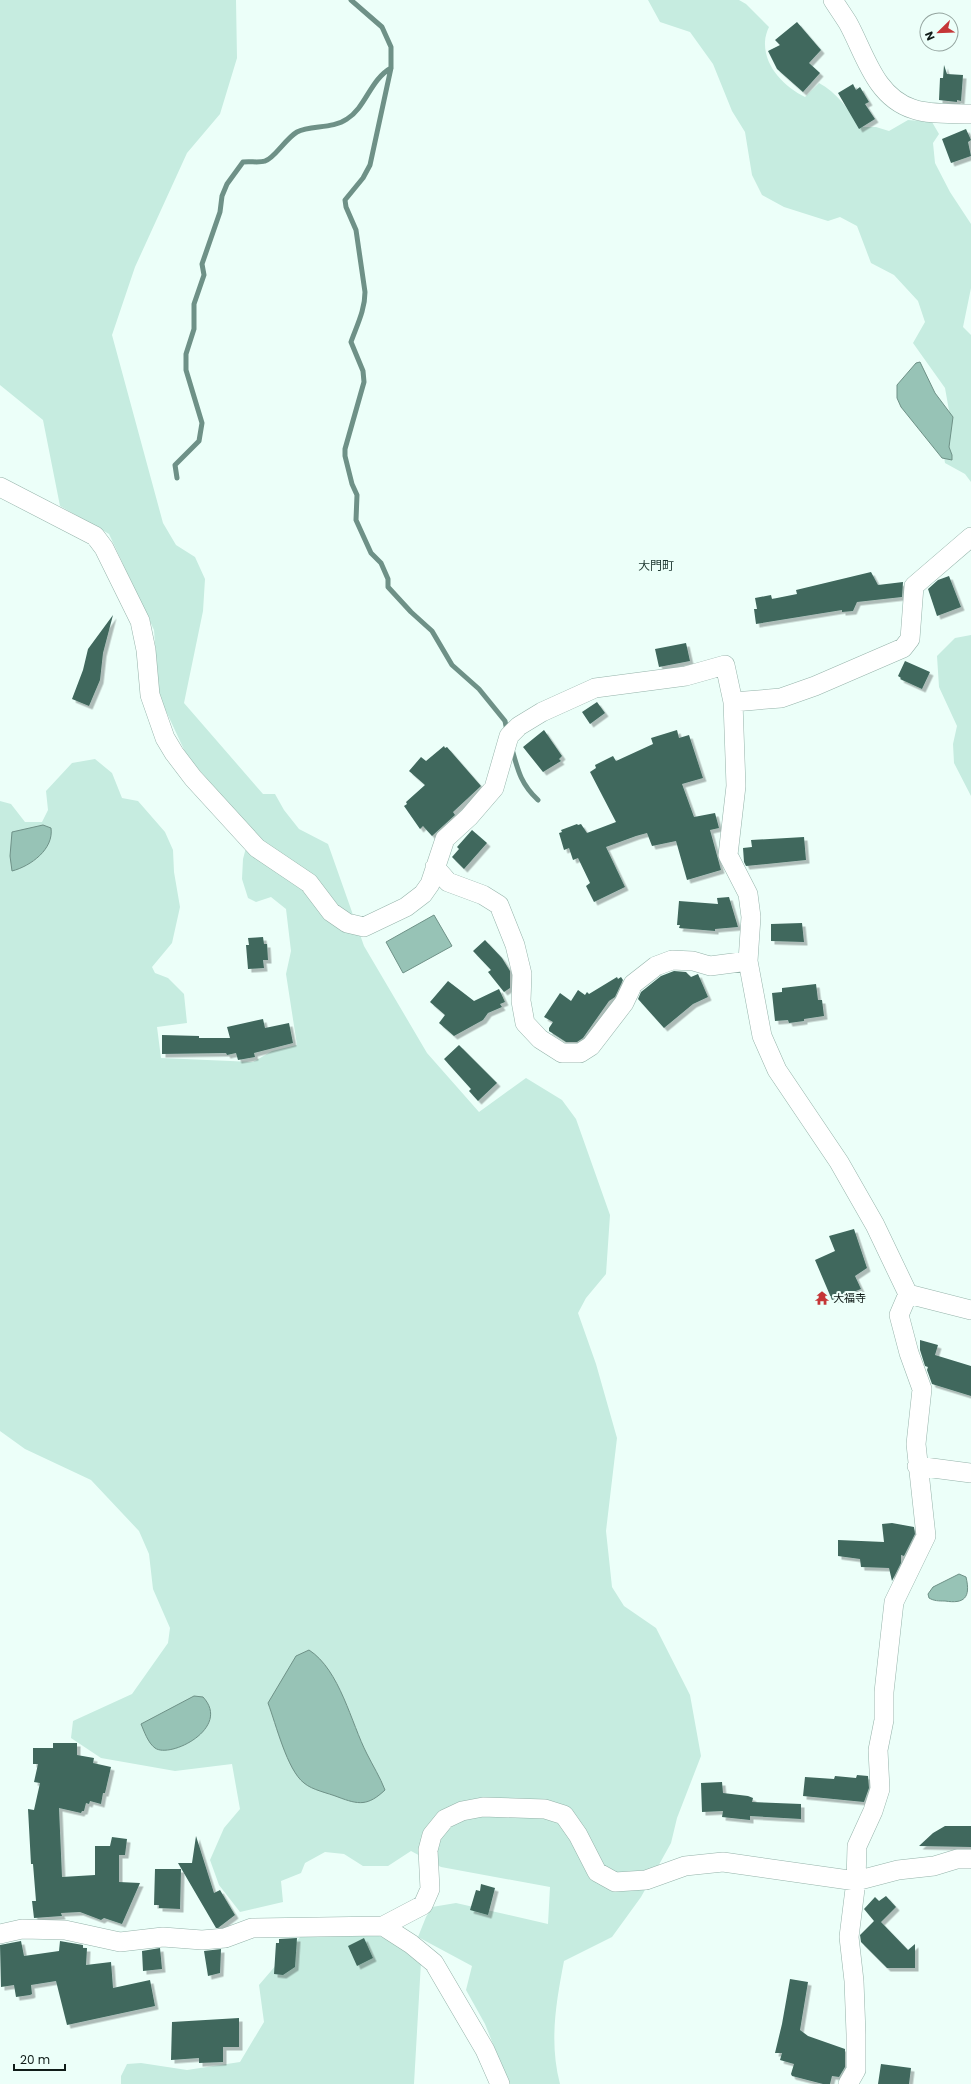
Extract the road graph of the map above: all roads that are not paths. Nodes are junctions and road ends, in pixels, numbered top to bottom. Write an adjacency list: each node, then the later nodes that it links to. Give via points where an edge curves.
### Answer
1 (833, 0): 2 (street, via 881,88 897,101 920,111)
2 (971, 114)
3 (0, 487): 6 (street, via 95,536 115,568 140,621 146,650 150,695 165,738 193,778 257,848 309,883 332,912 347,923 364,927 406,907 423,894 430,884)
4 (971, 537): 5 (street, via 914,586 910,639 903,648 781,698)
5 (733, 702): 6 (street, via 725,666 686,676 595,688 542,712 519,726 509,736 494,788 469,817 445,839); 7 (street, via 736,786 728,855 748,894 751,917)
6 (435, 867): 7 (street, via 448,882 483,895 499,905 515,945 522,974 521,1001 525,1023 540,1039 562,1053 580,1053 591,1046 624,1003 633,984 656,966 672,960 692,961 710,966)
7 (748, 961): 8 (street, via 762,1036 777,1070 847,1176 875,1225)
8 (908, 1294): 9 (street); 10 (street, via 899,1314 922,1389 916,1444)
9 (971, 1310)
10 (917, 1466): 11 (street); 13 (street, via 926,1536 894,1602 884,1692 884,1720 878,1750 880,1789 873,1812 857,1846)
11 (971, 1473)
12 (971, 1859): 13 (street, via 956,1859 934,1866 898,1870)
13 (856, 1881): 14 (street, via 723,1862 685,1866 646,1880 615,1882 597,1872 564,1815 545,1809 483,1807 462,1811 445,1819 432,1835 428,1850 430,1889 423,1905); 17 (street, via 849,1937 854,1988 856,2070)
14 (383, 1926): 15 (street, via 252,1928 225,1938 202,1940 163,1937 120,1942 65,1930 22,1929); 16 (street, via 434,1963 485,2050)
15 (0, 1934)
16 (500, 2084)
17 (848, 2084)

